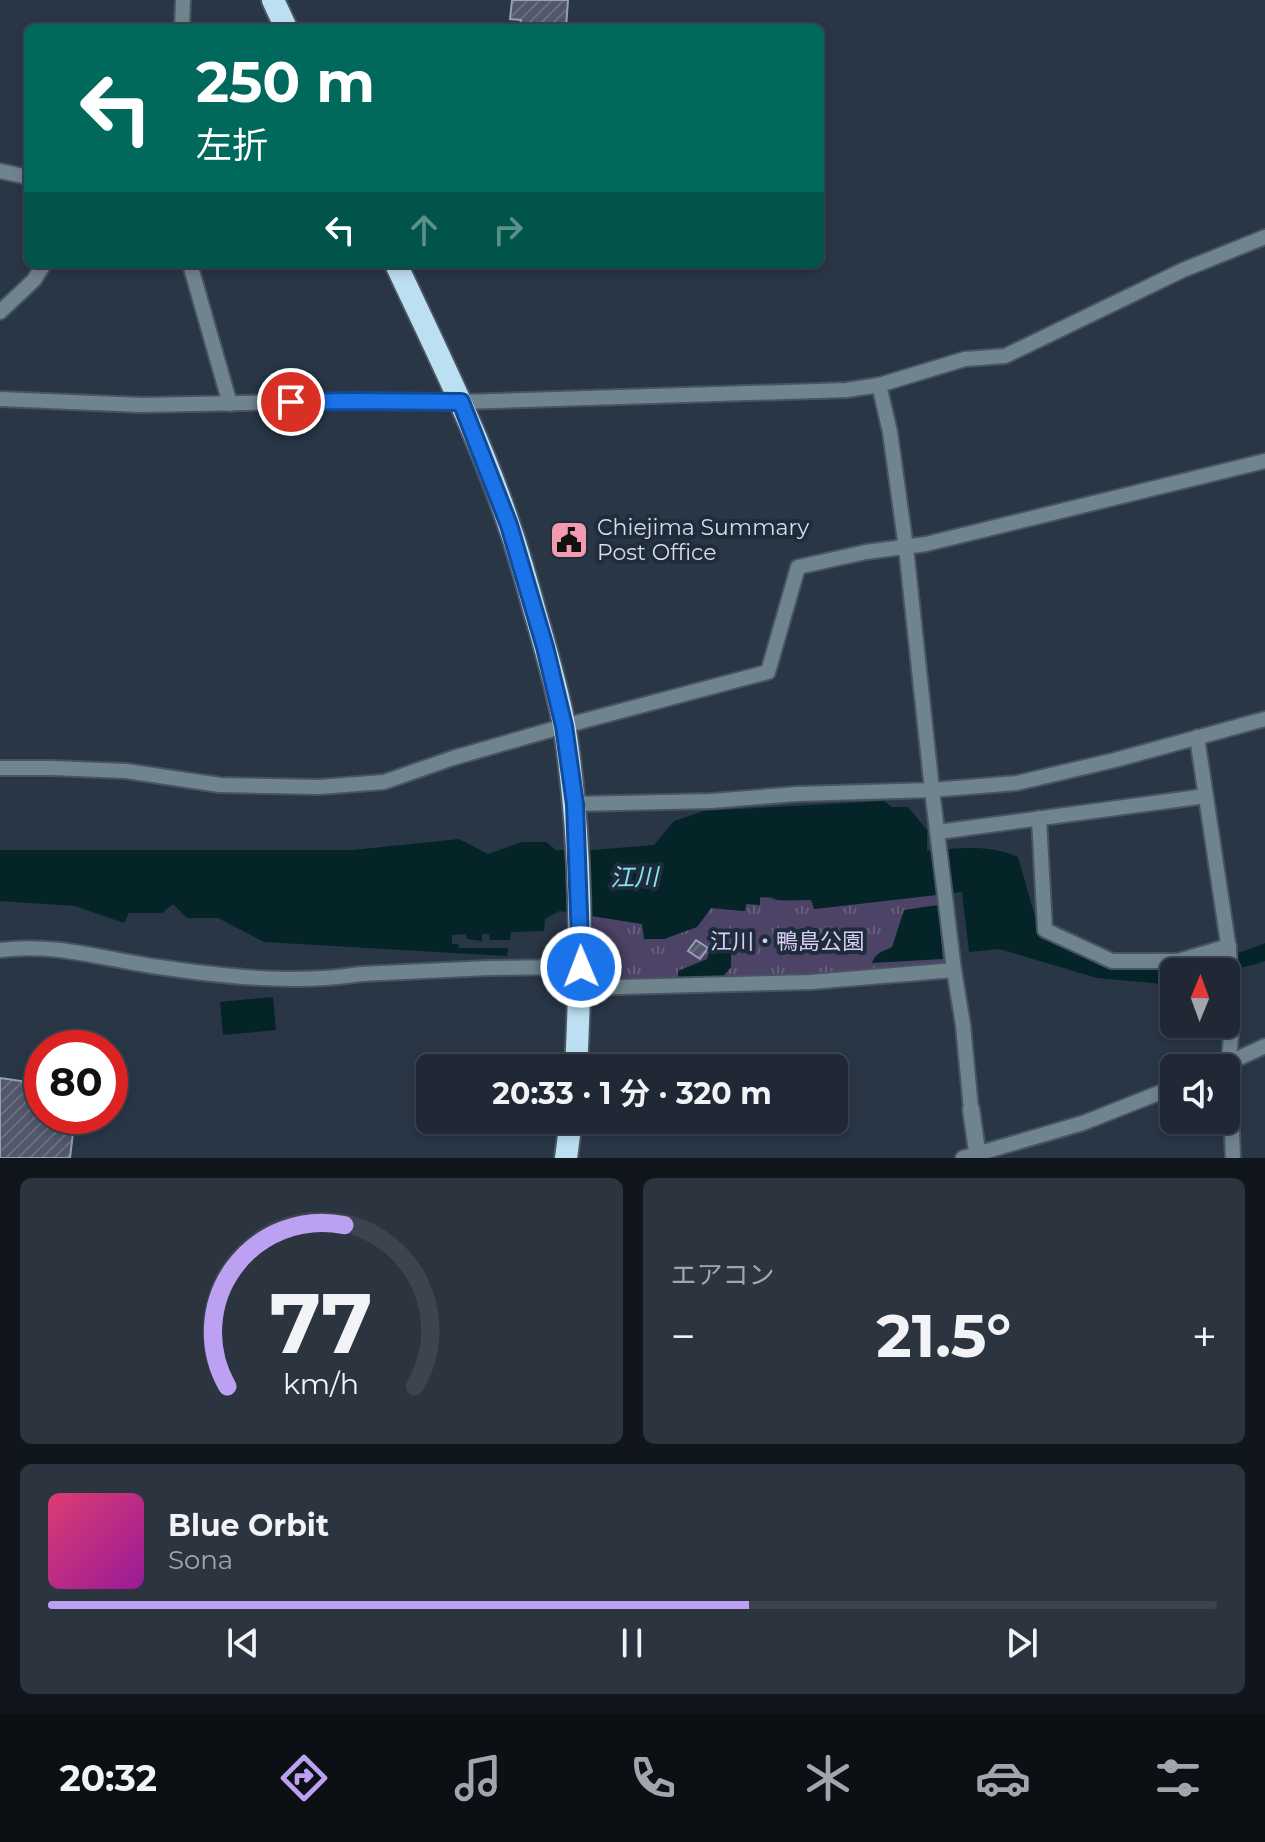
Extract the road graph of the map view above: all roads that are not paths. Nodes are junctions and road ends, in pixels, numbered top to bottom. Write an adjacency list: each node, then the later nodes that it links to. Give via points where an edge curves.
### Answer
1 (183, 0): 3 (street)
2 (273, 0): 4 (highway)
3 (182, 24)
4 (284, 24)
5 (0, 171): 6 (street)
6 (24, 176)
7 (1265, 237): 12 (street, via 1183,270 1005,356 965,359)
8 (42, 268): 11 (street)
9 (191, 268): 15 (street)
10 (398, 268): 14 (highway)
11 (0, 312)
12 (879, 385): 14 (street); 17 (street)
13 (0, 399): 15 (street)
14 (461, 402): 15 (street); 19 (highway, via 509,525)
15 (230, 404)
16 (1265, 461): 17 (street)
17 (906, 548): 19 (street, via 798,567 768,672); 22 (street)
18 (1265, 719): 20 (street)
19 (564, 726): 21 (street, via 384,782 319,787 220,785 126,771); 24 (highway)
20 (1197, 737): 22 (street, via 1017,783); 23 (street)
21 (0, 768)
22 (932, 790): 24 (street); 26 (street)
23 (1206, 796): 25 (street); 27 (street)
24 (575, 804): 30 (highway)
25 (1039, 818): 26 (street); 27 (street, via 1045,930 1112,961 1178,961)
26 (938, 837): 29 (street)
27 (1229, 948): 33 (street, via 1232,1021)
28 (0, 950): 30 (street, via 51,948 248,977 489,968)
29 (954, 970): 30 (street, via 811,982); 36 (street)
30 (580, 978): 32 (highway)
31 (1265, 1046): 34 (street)
32 (577, 1054)
33 (1225, 1054)
34 (1240, 1057)
35 (1160, 1093): 39 (street, via 1083,1123)
36 (971, 1109): 39 (street)
37 (569, 1134): 40 (highway)
38 (1230, 1134): 41 (street)
39 (973, 1156)
40 (566, 1158)
41 (1233, 1158)

